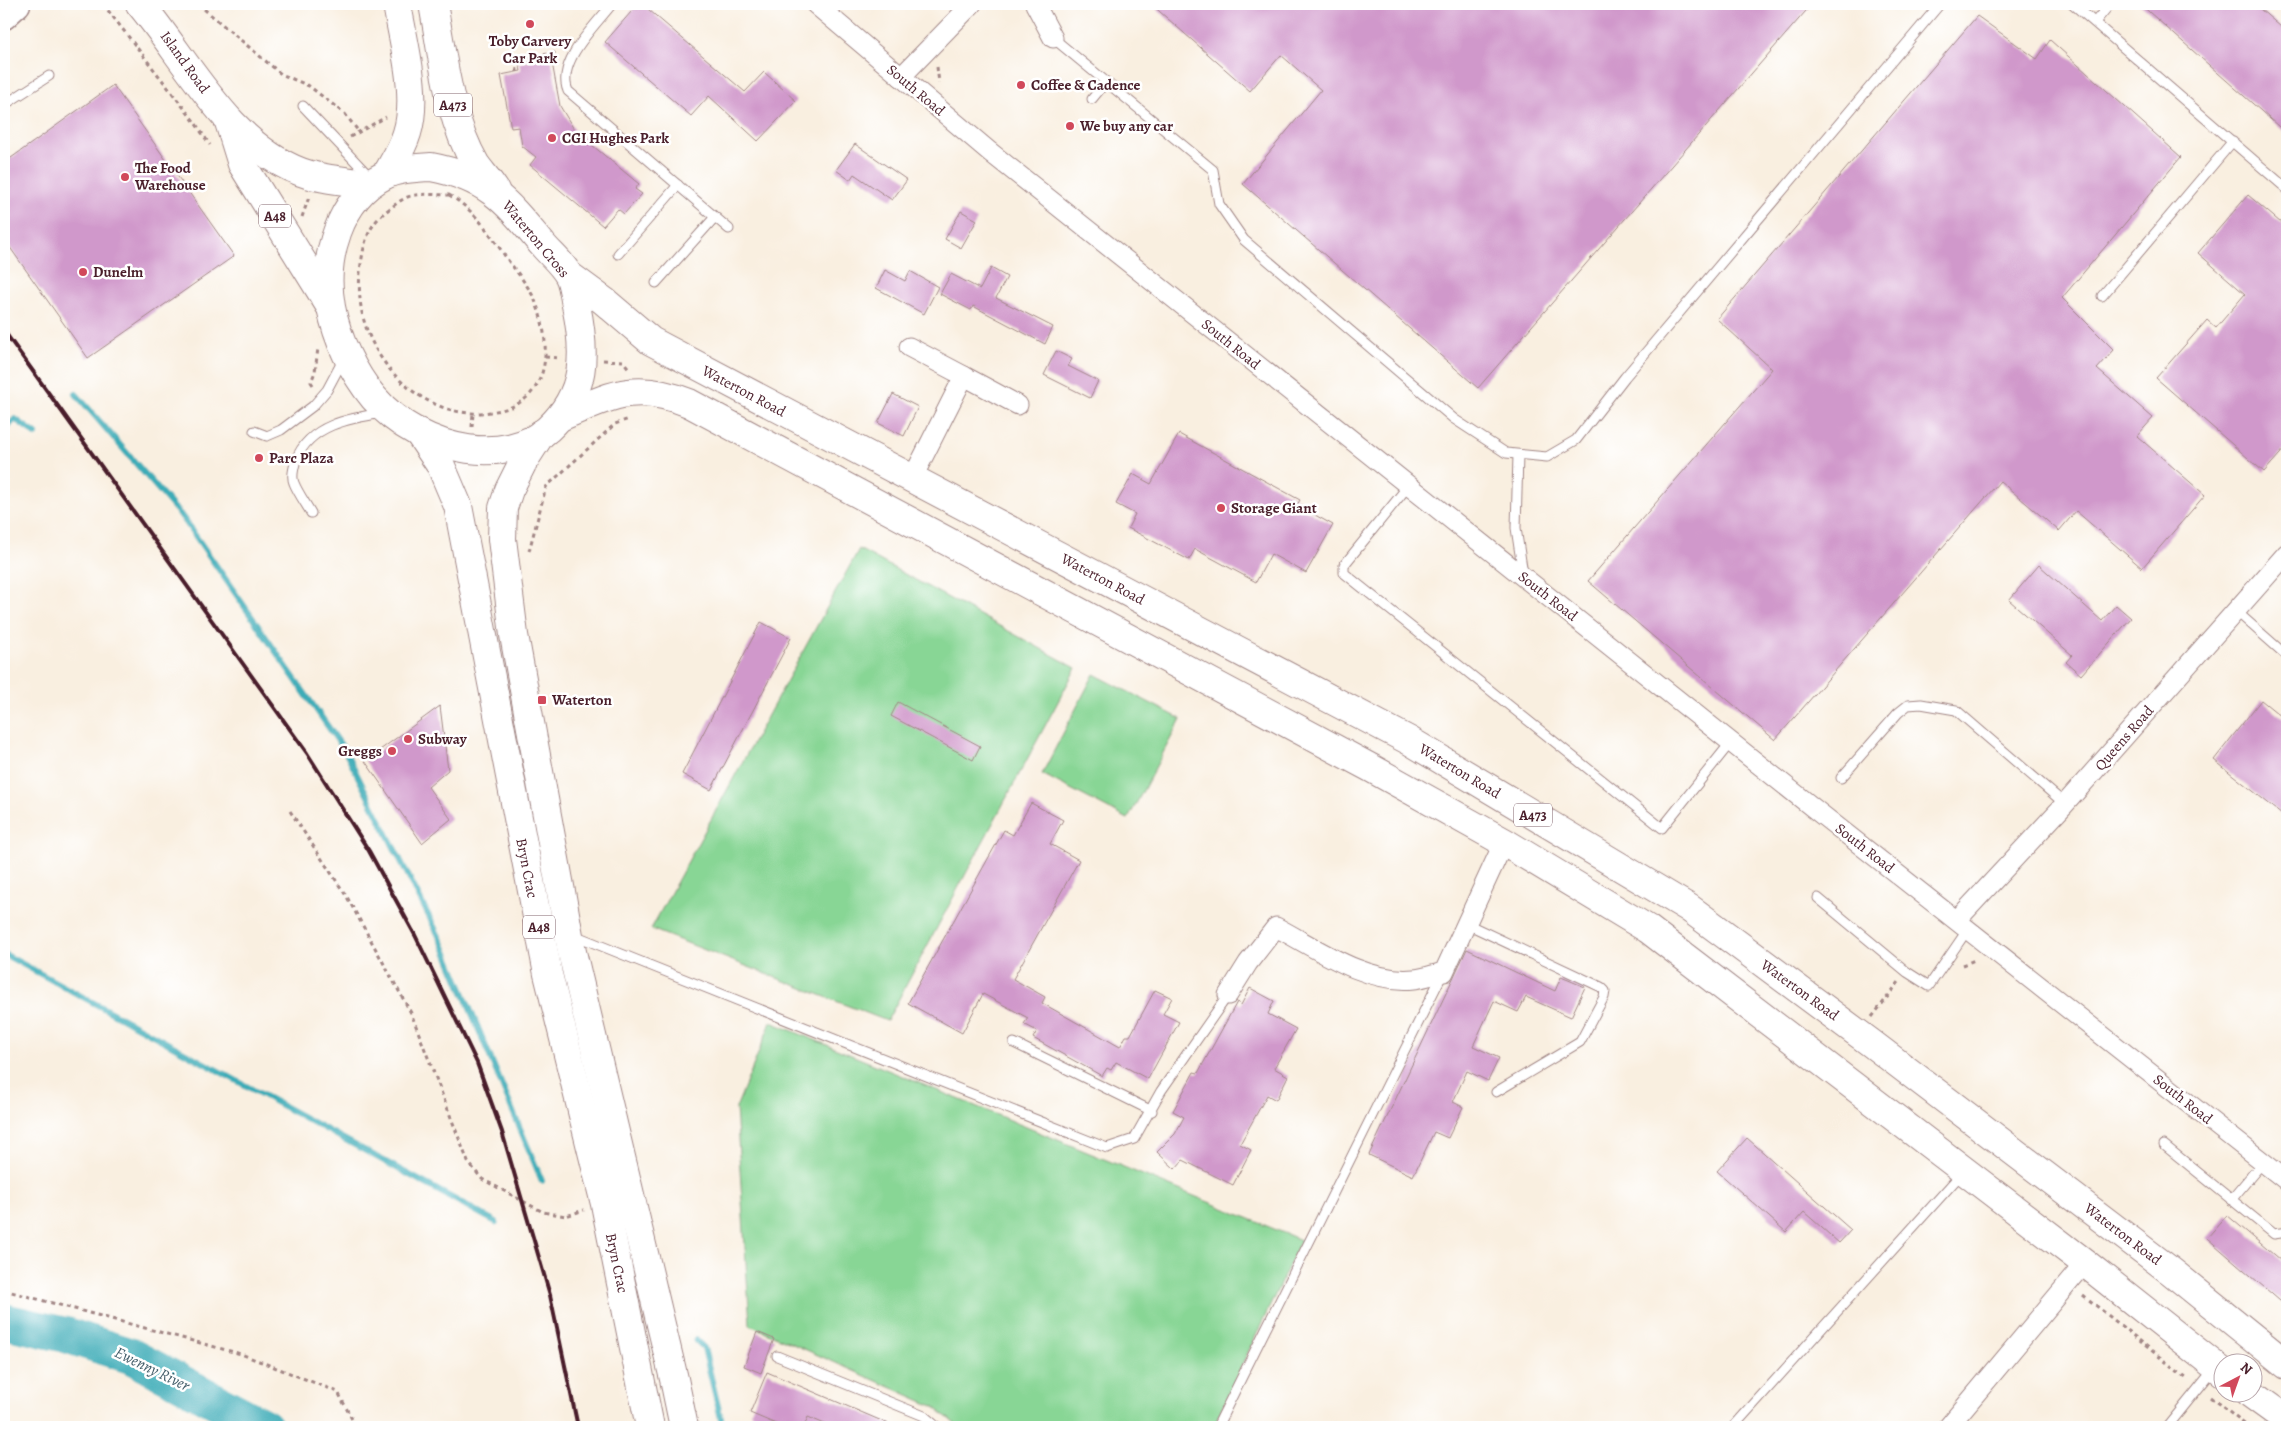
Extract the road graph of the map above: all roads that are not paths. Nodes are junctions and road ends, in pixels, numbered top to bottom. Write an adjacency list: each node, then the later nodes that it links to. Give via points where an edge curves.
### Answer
1 (17, 4): 12 (street)
2 (140, 4): 21 (main road, Island Road / A48)
3 (397, 4): 23 (main road, via 410,83 411,112 407,133)
4 (433, 4): 26 (main road, A473, via 458,123 476,164)
5 (612, 4): 24 (lane, via 567,64 565,84 568,91)
6 (815, 4): 16 (street, South Road)
7 (972, 4): 16 (street)
8 (1035, 4): 14 (street)
9 (1940, 4): 42 (lane, via 1625,377 1576,440 1546,457)
10 (2073, 4): 13 (lane)
11 (2110, 4): 13 (lane)
12 (4, 16)
13 (2094, 22): 22 (lane)
14 (1054, 38): 17 (lane)
15 (50, 76): 19 (lane)
16 (901, 77): 44 (street, South Road, via 990,152)
17 (1106, 82): 18 (lane); 42 (lane, via 1212,170 1219,204 1244,240 1454,419 1506,453)
18 (1092, 100)
19 (4, 105)
20 (303, 106): 23 (lane)
21 (229, 122): 23 (main road, A48, via 268,154 299,171 317,177); 33 (main road, A48, via 242,164)
22 (2233, 141): 25 (lane); 32 (lane)
23 (376, 180): 26 (main road, Waterton Cross / A48, via 430,167 473,179); 33 (main road, A48, via 345,212 336,233 330,261)
24 (678, 185): 27 (lane); 29 (lane)
25 (2287, 189)
26 (500, 196): 30 (main road, Waterton Cross / A48)
27 (715, 217): 28 (lane); 31 (lane)
28 (729, 229)
29 (618, 254)
30 (570, 276): 39 (main road, Waterton Cross / A48, via 583,337 581,374 573,398); 43 (main road, Waterton Road / A473, via 651,341)
31 (656, 283)
32 (2102, 296)
33 (331, 306): 35 (main road, A48)
34 (909, 347): 36 (street)
35 (346, 354): 38 (main road, A48, via 374,398); 40 (lane, via 327,390 313,406 282,430 267,436)
36 (964, 376): 37 (street); 43 (street)
37 (1018, 404)
38 (388, 412): 41 (main road, A48); 45 (lane, via 343,420 326,427 299,452 293,482)
39 (551, 426): 41 (main road, A48, via 503,450 482,451 451,445); 53 (main road, A473, via 615,394 652,392 689,403); 57 (main road, Bryn Crac / A48, via 523,462 509,490 502,539 514,635)
40 (254, 431)
41 (418, 432): 76 (main road, Bryn Crac / A48, via 441,466 458,506 548,974 604,1204)
42 (1518, 455): 47 (lane, via 1516,528)
43 (912, 479): 71 (main road, Waterton Road / A473, via 1410,741 1688,908 2125,1236)
44 (1409, 485): 47 (street, South Road); 50 (lane, via 1344,565 1344,573 1662,828)
45 (311, 513)
46 (2287, 552): 48 (street, Queens Road)
47 (1523, 577): 50 (street, South Road)
48 (2236, 611): 49 (lane); 52 (street, Queens Road)
49 (2287, 656)
50 (1731, 742): 56 (street, South Road)
51 (1842, 778): 52 (lane, via 1898,713 1908,705 1921,704 1956,710)
52 (2065, 804): 56 (street, Queens Road)
53 (1504, 842): 55 (street); 65 (main road, A473, via 1648,929)
54 (1818, 898): 56 (lane, via 1907,972 1929,986)
55 (1467, 924): 58 (street); 61 (lane, via 1605,991 1580,1042)
56 (1962, 924): 64 (street, South Road)
57 (568, 932): 62 (lane, via 1107,1148 1134,1139); 77 (main road, Bryn Crac / A48)
58 (1444, 972): 59 (street, via 1414,979 1379,976 1334,960 1276,927); 79 (lane)
59 (1228, 995): 62 (lane, via 1161,1091)
60 (1014, 1043): 62 (lane)
61 (1496, 1092)
62 (1152, 1111)
63 (2164, 1145): 67 (lane)
64 (2263, 1162): 66 (street, South Road); 67 (lane)
65 (1964, 1172): 69 (main road, A473); 80 (lane)
66 (2287, 1181)
67 (2232, 1200): 68 (lane, via 2274,1234)
68 (2287, 1232)
69 (2085, 1263): 72 (main road, A473); 81 (street)
70 (777, 1356): 78 (lane, via 924,1416)
71 (2287, 1364)
72 (2214, 1366)
73 (2214, 1375): 82 (lane)
74 (2264, 1403): 75 (main road)
75 (2287, 1420)
76 (650, 1427)
77 (684, 1427)
78 (937, 1427)
79 (1217, 1427)
80 (1733, 1427)
81 (1948, 1427)
82 (2167, 1427)

